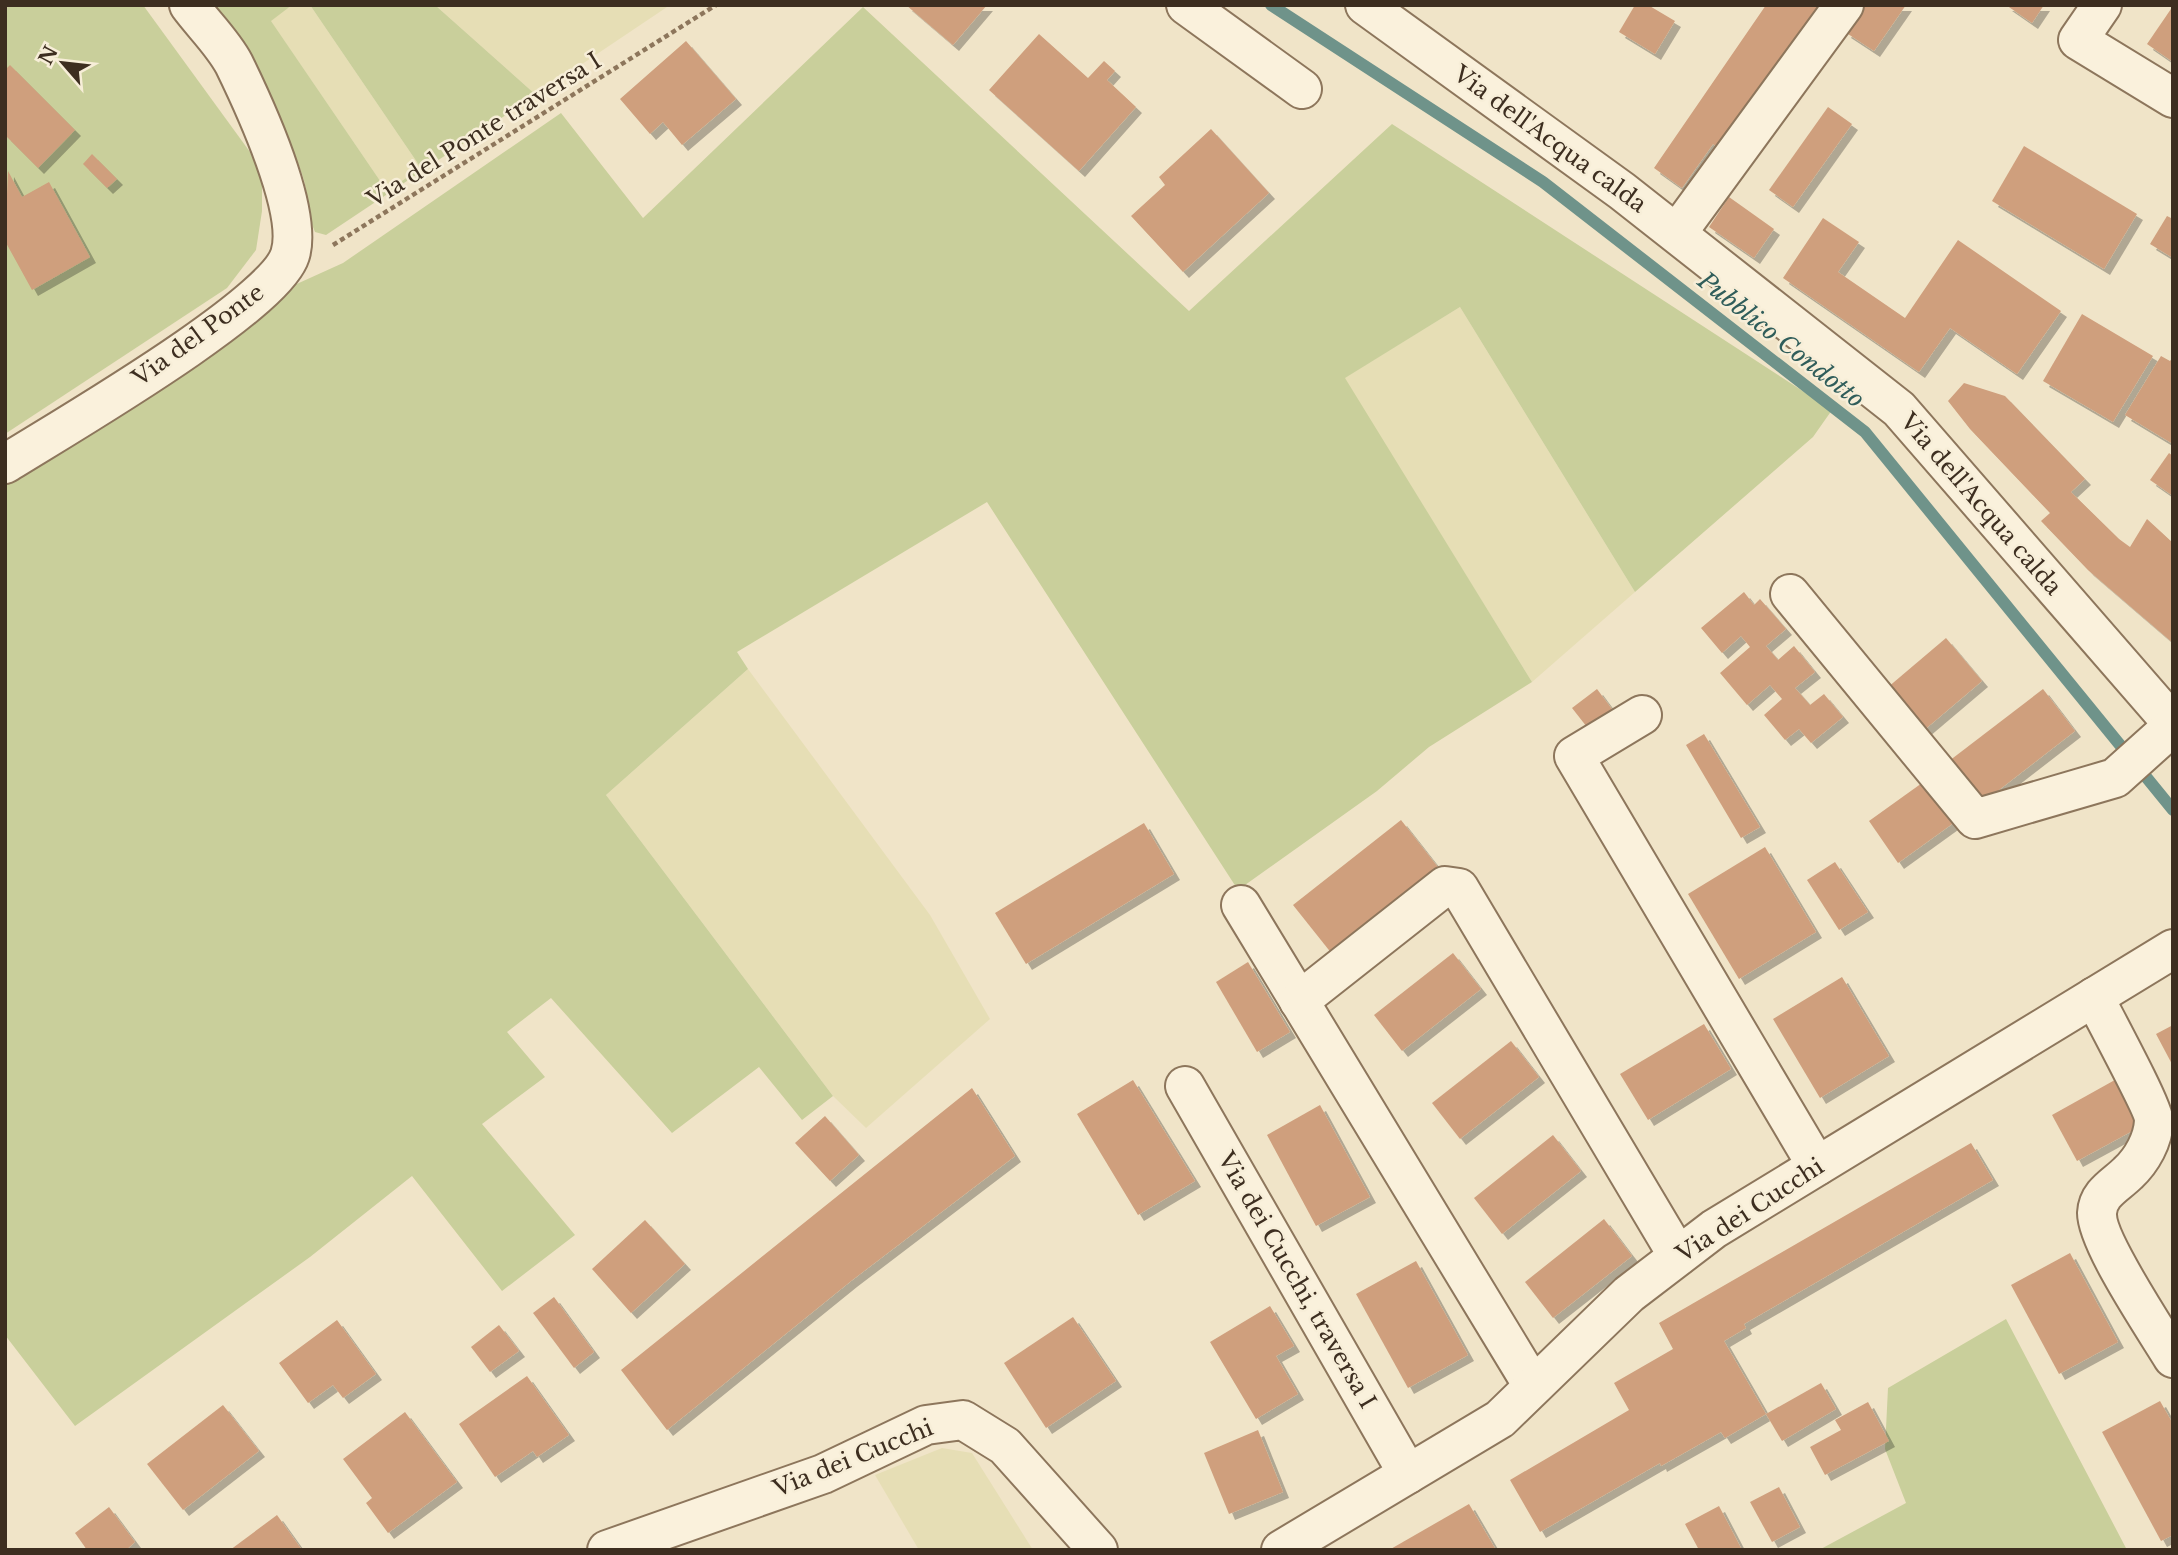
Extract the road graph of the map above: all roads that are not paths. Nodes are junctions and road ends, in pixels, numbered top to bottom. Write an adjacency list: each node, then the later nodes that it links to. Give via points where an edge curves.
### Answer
1 (189, 5): 9 (street, Via del Ponte, via 233,62 273,156 293,216 290,256 270,285 181,353)
2 (1186, 5): 6 (street)
3 (1365, 5): 8 (street, Via dell'Acqua calda)
4 (1844, 5): 8 (street)
5 (2102, 5): 7 (street, via 2078,40)
6 (1302, 89)
7 (2173, 98)
8 (1677, 233): 12 (street, Via dell'Acqua calda, via 1899,410)
9 (5, 464)
10 (1790, 594): 12 (street, via 1975,819 2115,778)
11 (1642, 715): 18 (street, via 1574,756)
12 (2159, 728)
13 (1241, 905): 16 (street)
14 (2173, 949): 15 (street, Via dei Cucchi)
15 (2094, 997): 18 (street, Via dei Cucchi); 20 (street, via 2154,1119 2149,1144 2131,1171 2105,1193 2097,1217 2111,1252)
16 (1299, 1001): 19 (street, via 1445,886 1459,888); 21 (street)
17 (1185, 1086): 22 (street, Via dei Cucchi, traversa I)
18 (1817, 1166): 19 (street, Via dei Cucchi)
19 (1678, 1256): 21 (street, Via dei Cucchi, via 1629,1294)
20 (2173, 1359)
21 (1533, 1386): 22 (street, Via dei Cucchi, via 1500,1419)
22 (1408, 1474): 25 (street, Via dei Cucchi)
23 (607, 1550): 24 (street, Via dei Cucchi, via 823,1474 926,1425 963,1420 1005,1446)
24 (1098, 1550)
25 (1281, 1550)

